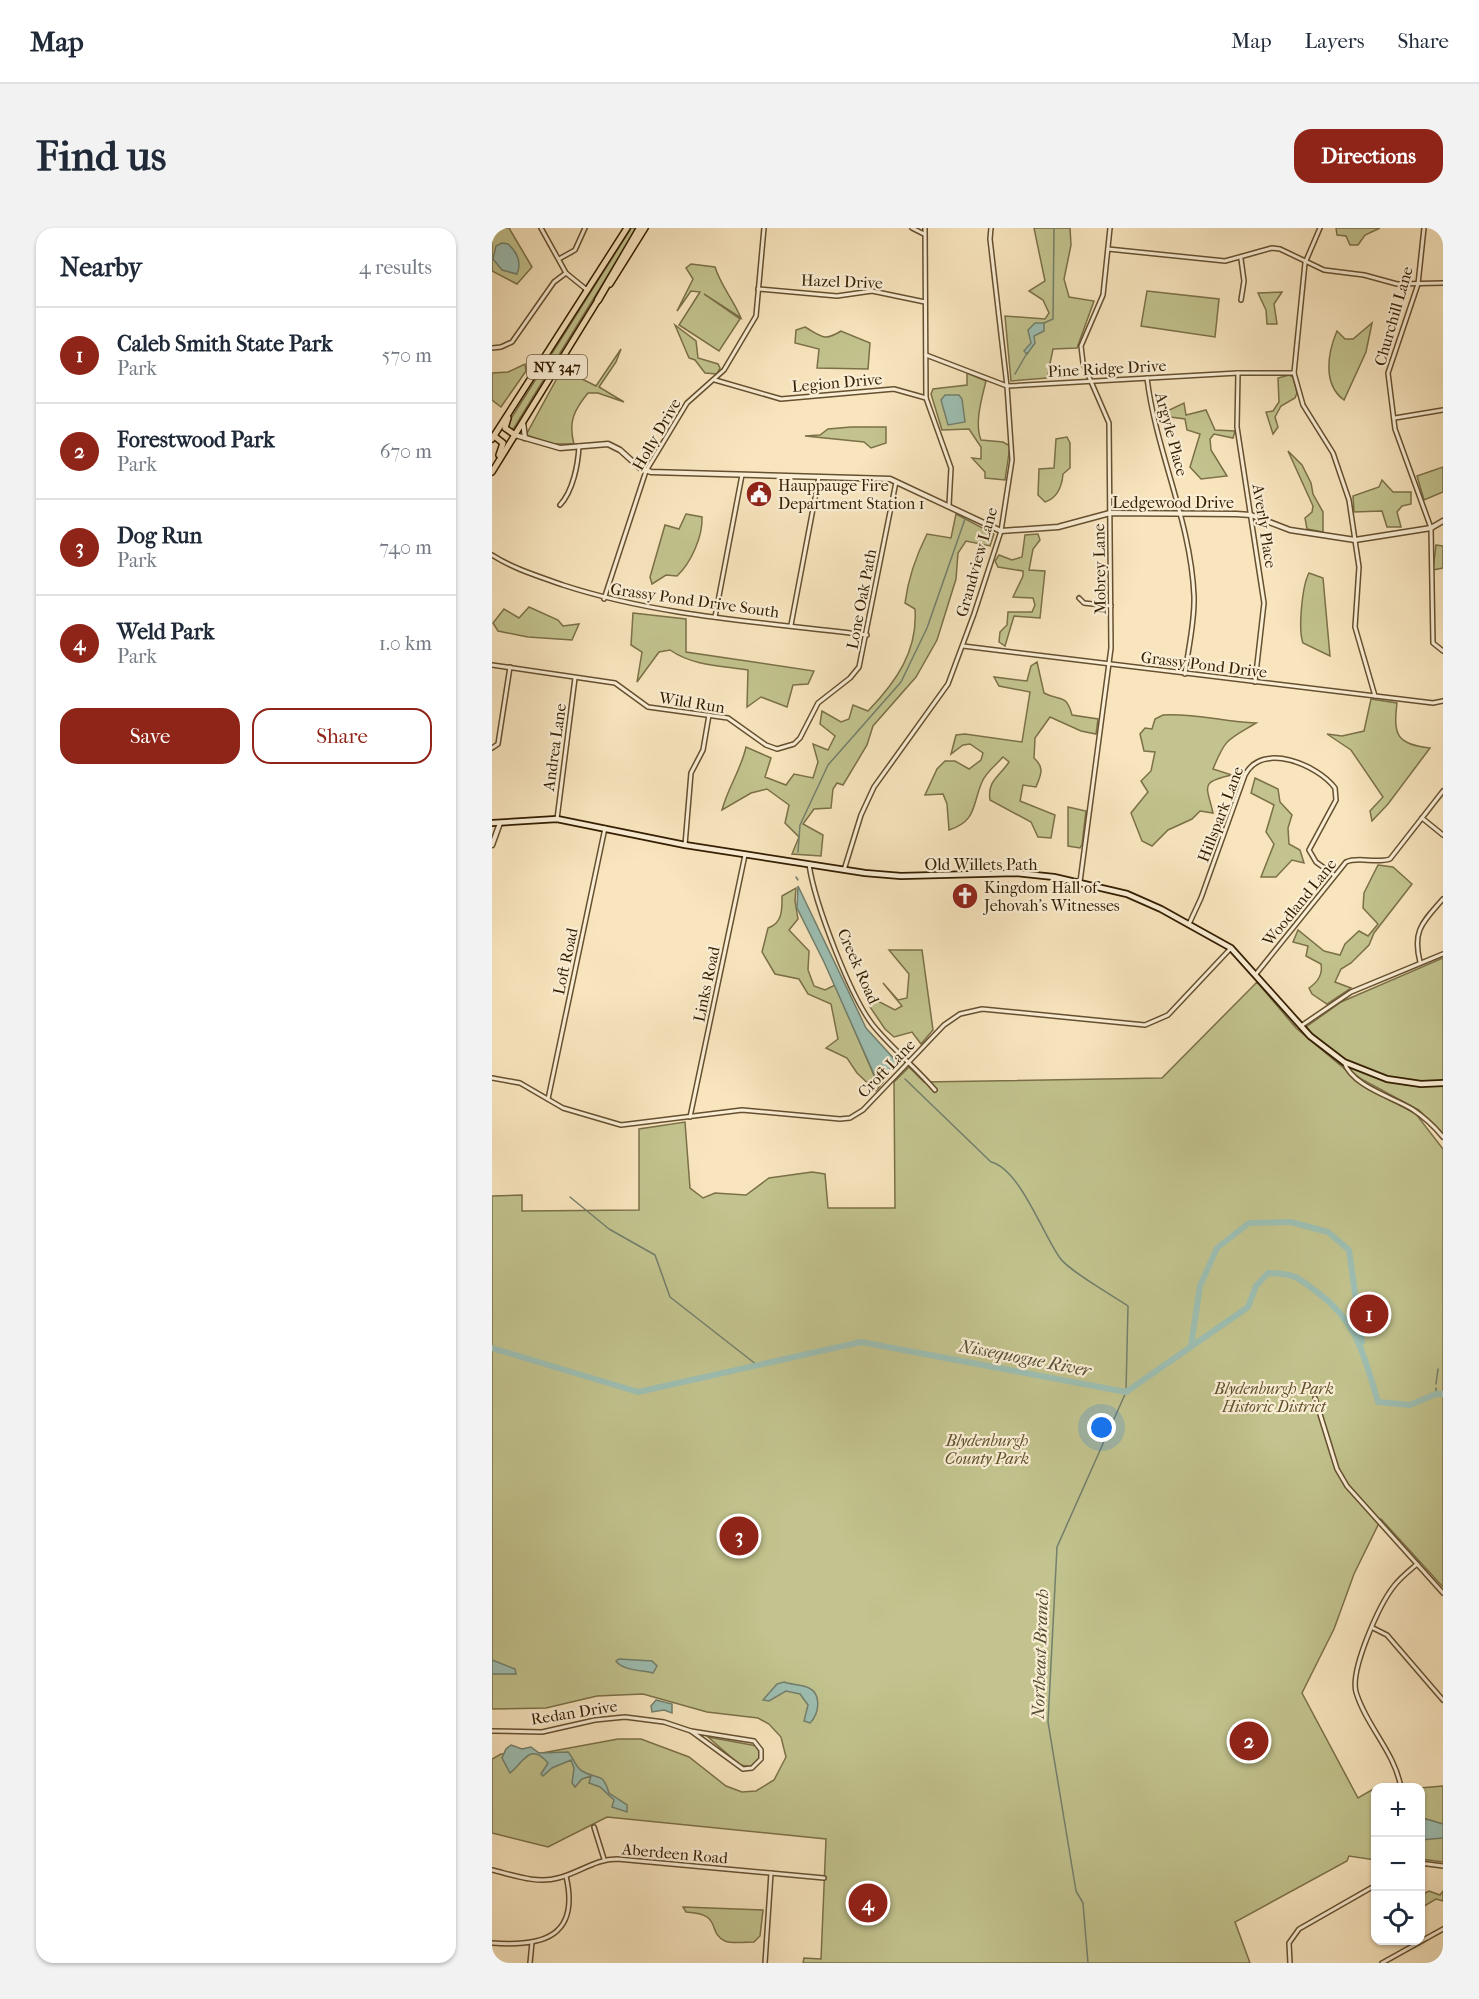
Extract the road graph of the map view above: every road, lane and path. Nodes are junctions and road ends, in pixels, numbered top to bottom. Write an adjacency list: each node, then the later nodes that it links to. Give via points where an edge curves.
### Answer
1 (541, 228): 15 (street)
2 (585, 228): 15 (street, via 575,250)
3 (627, 228): 22 (main road, NY 347)
4 (640, 228): 23 (highway)
5 (645, 228): 23 (main road)
6 (764, 228): 21 (street, Holly Drive)
7 (912, 228): 13 (street)
8 (925, 228): 13 (street)
9 (991, 228): 33 (street, Grandview Lane)
10 (1110, 228): 14 (street, Mobrey Lane)
11 (1320, 228): 17 (street)
12 (1424, 228): 20 (street, Churchill Lane)
13 (924, 234): 25 (street)
14 (1108, 249): 16 (street, via 1225,261); 32 (street, Mobrey Lane, via 1103,295 1081,346)
15 (559, 259): 18 (street)
16 (1240, 259): 17 (street, via 1272,248); 24 (street, via 1244,281)
17 (1305, 263): 20 (street, via 1397,284); 29 (street)
18 (566, 273): 22 (street); 26 (street, via 554,282 512,342)
19 (1443, 283): 20 (street)
20 (1418, 284): 37 (street, Churchill Lane, via 1388,373)
21 (758, 289): 25 (street, Hazel Drive, via 837,296 872,291); 31 (street, Holly Drive, via 756,316 733,358)
22 (586, 290): 35 (main road, NY 347)
23 (598, 300): 38 (main road, NY 347)
24 (1241, 300)
25 (925, 302): 27 (street)
26 (492, 348)
27 (926, 355): 33 (street, Pine Ridge Drive); 34 (street)
28 (1238, 373): 29 (street, Pine Ridge Drive); 30 (street, Pine Ridge Drive); 53 (street, Averly Place, via 1238,427)
29 (1294, 373): 57 (street, via 1303,405 1333,453 1349,500)
30 (1147, 378): 32 (street, Pine Ridge Drive); 52 (street, Argyle Place, via 1150,410)
31 (715, 380): 34 (street, Legion Drive, via 781,399 894,389); 44 (street, Holly Drive, via 687,403)
32 (1091, 381): 33 (street, Pine Ridge Drive); 51 (street, Mobrey Lane, via 1109,423)
33 (1007, 386): 56 (street, Grandview Lane, via 1012,460)
34 (926, 398): 50 (street, via 951,468)
35 (516, 400): 39 (main road, via 505,425); 40 (main road, NY 347)
36 (1443, 410): 37 (street)
37 (1394, 418): 55 (street, Churchill Lane)
38 (523, 421): 39 (main road, NY 347); 41 (street)
39 (515, 435): 41 (street); 43 (main road, NY 347)
40 (493, 437): 43 (main road, via 503,442)
41 (525, 438): 42 (street, via 560,448)
42 (579, 446): 44 (street, via 615,447); 49 (street, via 569,489)
43 (496, 465): 45 (main road, NY 347)
44 (646, 471): 46 (street); 60 (street, Holly Drive)
45 (492, 472)
46 (742, 475): 47 (street); 62 (street)
47 (819, 477): 48 (street); 63 (street)
48 (896, 480): 50 (street); 64 (street, Lone Oak Path)
49 (560, 505)
50 (949, 505): 56 (street)
51 (1110, 513): 52 (street, Ledgewood Drive); 56 (street, Ledgewood Drive, via 1058,527); 61 (street, Mobrey Lane)
52 (1182, 513): 53 (street, Ledgewood Drive); 70 (street, Argyle Place, via 1194,596)
53 (1251, 515): 57 (street, Ledgewood Drive, via 1290,530); 72 (street, Averly Place, via 1264,603)
54 (1443, 521): 55 (street, Ledgewood Drive)
55 (1431, 528): 57 (street, Ledgewood Drive); 66 (street, Churchill Lane, via 1432,644)
56 (1001, 531): 65 (street, Grandview Lane)
57 (1355, 540): 73 (street, via 1359,567 1355,627)
58 (492, 555): 60 (street, Grassy Pond Drive South, via 513,568)
59 (1079, 598): 61 (street, via 1084,603)
60 (604, 599): 62 (street, Grassy Pond Drive South)
61 (1111, 606): 68 (street, Mobrey Lane)
62 (716, 616): 63 (street, Grassy Pond Drive South)
63 (791, 626): 64 (street, Grassy Pond Drive South)
64 (867, 635): 76 (street, Lone Oak Path, via 859,667 824,696 794,744 777,749)
65 (963, 646): 68 (street, Grassy Pond Drive); 89 (street, Grandview Lane, via 948,684 874,787 861,814)
66 (1443, 651)
67 (492, 664): 69 (street, Wild Run)
68 (1109, 665): 70 (street, Grassy Pond Drive); 91 (street, Mobrey Lane)
69 (510, 667): 71 (street, Wild Run); 77 (street, via 498,744)
70 (1185, 674): 72 (street, Grassy Pond Drive)
71 (575, 678): 75 (street, Wild Run, via 615,683 648,707); 80 (street, Andrea Lane)
72 (1255, 682): 73 (street, Grassy Pond Drive)
73 (1376, 696): 74 (street, Grassy Pond Drive)
74 (1443, 701)
75 (709, 715): 76 (street, Wild Run); 86 (street, via 703,750 692,773)
76 (741, 725)
77 (492, 748)
78 (1443, 791): 79 (street, Woodland Lane)
79 (1422, 818): 84 (street); 90 (street, Woodland Lane, via 1390,859 1350,860)
80 (557, 819): 81 (main road, Old Willets Path); 83 (main road, Old Willets Path)
81 (501, 822): 82 (main road, Old Willets Path); 85 (street)
82 (492, 823)
83 (605, 828): 86 (main road, Old Willets Path); 104 (street, Loft Road)
84 (1443, 835)
85 (492, 845)
86 (685, 845): 87 (main road, Old Willets Path)
87 (745, 855): 88 (main road, Old Willets Path); 105 (street, Links Road)
88 (809, 864): 89 (main road, Old Willets Path); 99 (street, Creek Road, via 818,901 855,994 876,1029)
89 (844, 870): 91 (main road, Old Willets Path, via 901,876 1015,873)
90 (1334, 875): 93 (street, Hillspark Lane, via 1316,862 1309,850 1336,800 1335,788 1294,761 1260,760 1245,775); 97 (street, Woodland Lane)
91 (1080, 883): 93 (main road, Old Willets Path, via 1127,894)
92 (1443, 899): 96 (street, via 1417,933)
93 (1189, 924): 94 (main road, Old Willets Path)
94 (1231, 948): 97 (main road, Old Willets Path); 99 (street, Croft Lane, via 1158,1021 1134,1024 975,1010 951,1019)
95 (1443, 954): 96 (street)
96 (1420, 962): 98 (street, via 1351,993)
97 (1256, 974): 98 (main road, Old Willets Path)
98 (1300, 1026): 100 (main road, Old Willets Path)
99 (910, 1062): 103 (street, Creek Road); 105 (street, Croft Lane, via 850,1118 741,1110)
100 (1344, 1062): 102 (main road, Old Willets Path, via 1387,1079); 106 (street, via 1360,1081 1413,1110)
101 (492, 1078): 104 (street, Croft Lane, via 520,1083)
102 (1443, 1083)
103 (935, 1090)
104 (548, 1100): 105 (street, Croft Lane, via 621,1125)
105 (690, 1118)
106 (1443, 1137)
107 (1315, 1398): 108 (street, via 1337,1469 1347,1486)
108 (1417, 1564): 109 (street); 110 (street, via 1393,1587)
109 (1443, 1593)
110 (1373, 1628): 111 (street, via 1387,1635); 114 (street, via 1354,1683)
111 (1443, 1700)
112 (691, 1731): 112 (street, Redan Drive, via 743,1769 752,1768 761,1759 761,1750 754,1741); 113 (street, Redan Drive, via 625,1716 542,1732)
113 (493, 1732)
114 (1399, 1783)
115 (594, 1827): 116 (street)
116 (604, 1859): 120 (street, Aberdeen Road); 121 (street, Aberdeen Road)
117 (1425, 1864): 118 (street)
118 (1443, 1866)
119 (492, 1870): 121 (street, Aberdeen Road, via 542,1880)
120 (771, 1873): 122 (street, Aberdeen Road); 128 (street)
121 (566, 1876): 125 (street, via 570,1899 563,1925 548,1939)
122 (824, 1878)
123 (1371, 1888): 129 (street, via 1299,1929 1289,1943)
124 (1443, 1929): 130 (street)
125 (532, 1942): 126 (street); 127 (street)
126 (492, 1943)
127 (530, 1963)
128 (765, 1963)
129 (1290, 1963)
130 (1382, 1963)

